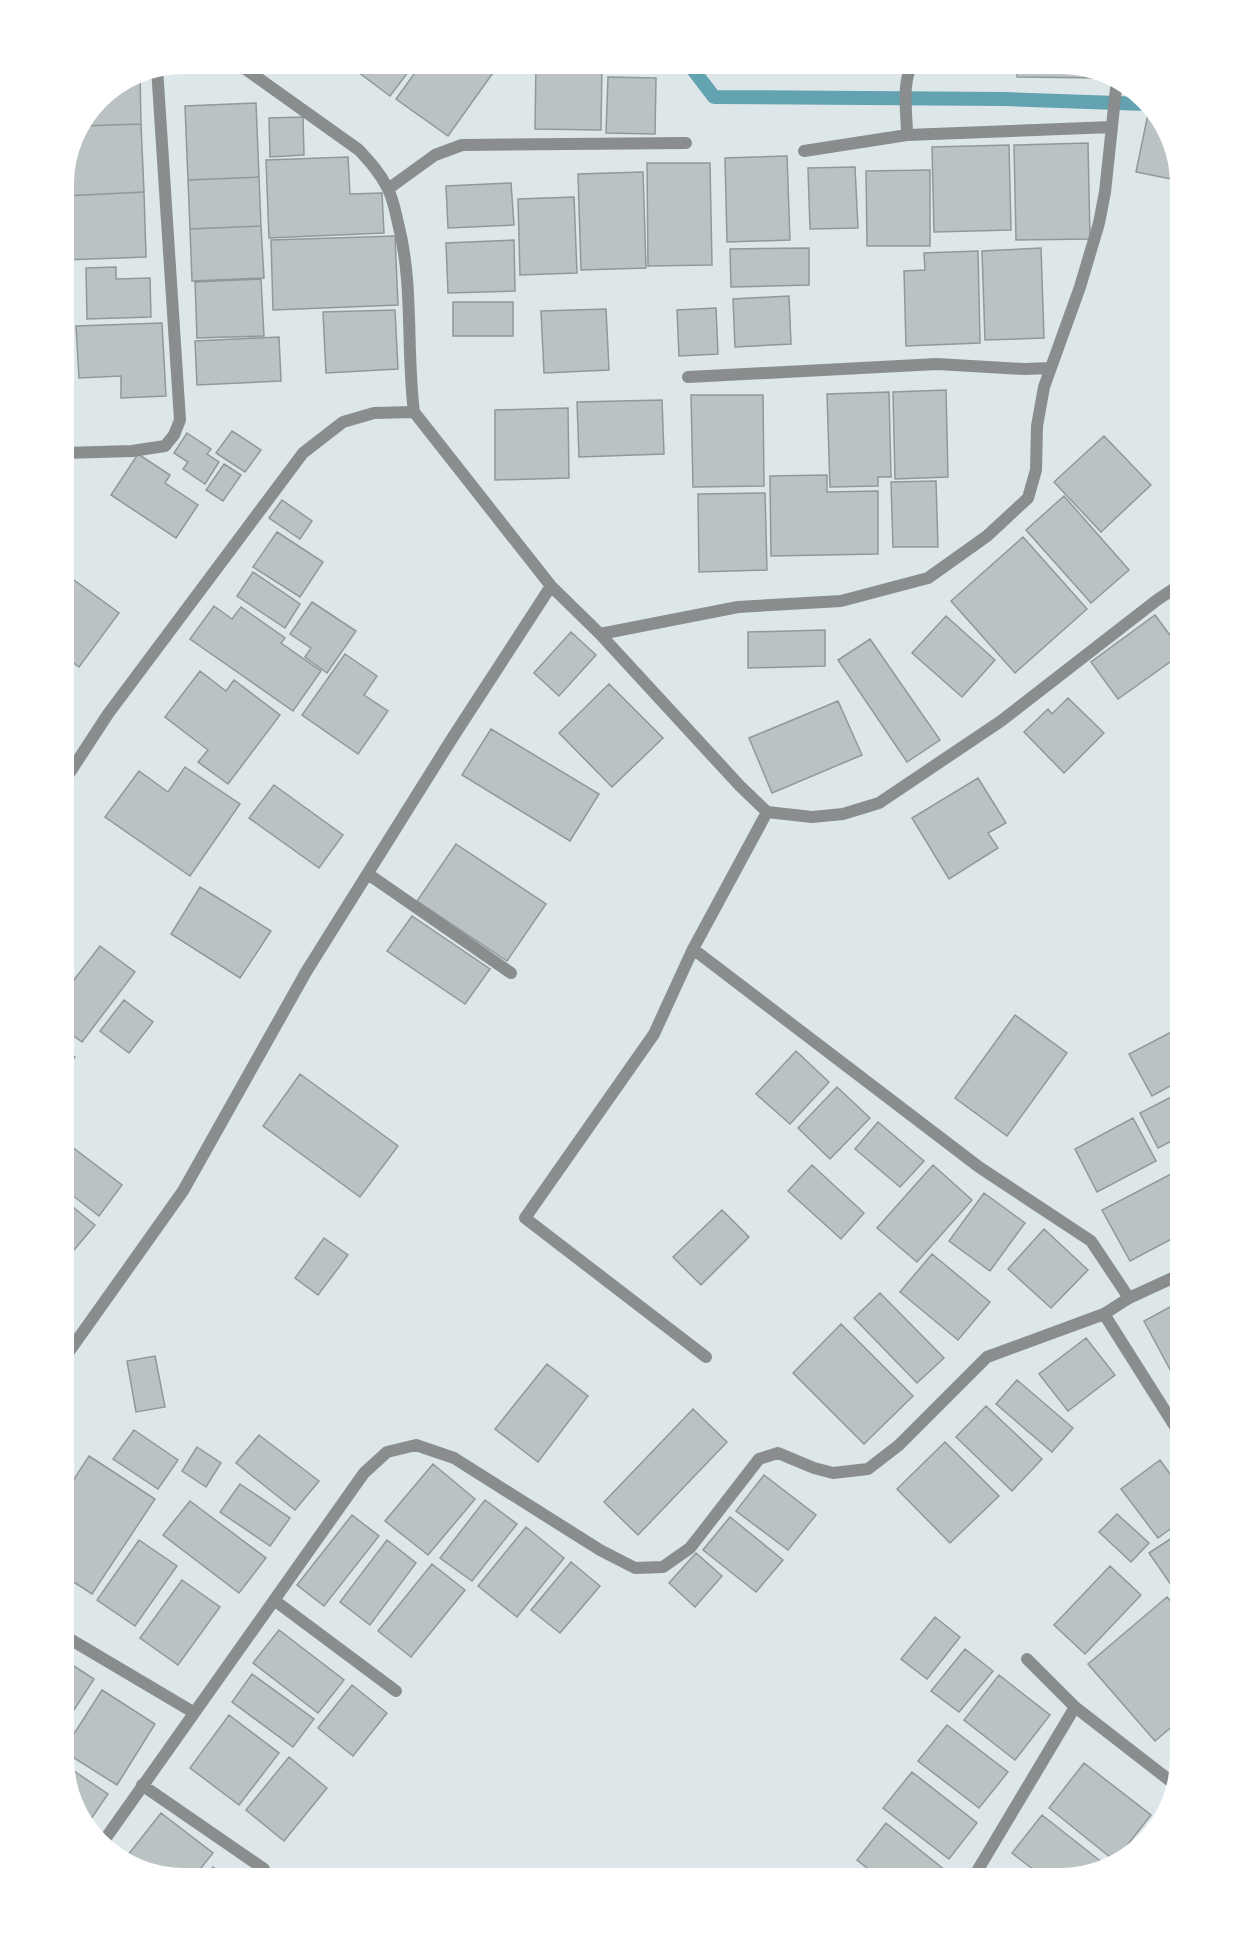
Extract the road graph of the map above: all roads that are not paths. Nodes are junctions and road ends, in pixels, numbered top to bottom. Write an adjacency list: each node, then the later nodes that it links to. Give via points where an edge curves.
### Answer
1 (252, 74): 9 (street, via 359,150)
2 (908, 74): 6 (street)
3 (158, 77): 13 (street, via 180,420 165,446 132,452)
4 (1116, 89): 5 (street)
5 (1112, 127): 6 (street); 10 (street, via 1099,223)
6 (907, 135): 8 (street)
7 (686, 142): 9 (street, via 462,145 435,155)
8 (804, 151)
9 (388, 189): 12 (street, via 406,260)
10 (1051, 368): 11 (street, via 937,364); 16 (street, via 1039,405 1036,470 1028,498 987,536 928,578 841,601 738,607)
11 (688, 377)
12 (414, 412): 14 (street); 17 (street, via 374,413 342,422 303,453 108,714)
13 (74, 453)
14 (551, 586): 16 (street); 19 (street)
15 (1170, 591): 18 (street, via 1001,721 879,803 843,814 812,817)
16 (600, 634): 18 (street)
17 (74, 766)
18 (767, 812): 20 (street)
19 (368, 874): 21 (street); 25 (street, via 306,972 183,1191)
20 (693, 949): 23 (street, via 979,1167 1091,1241); 26 (street, via 654,1034 525,1218)
21 (511, 973)
22 (1170, 1279): 23 (street)
23 (1129, 1298): 24 (street)
24 (1104, 1314): 27 (street); 28 (street, via 987,1357 899,1445 868,1469 833,1473 778,1452 759,1459 690,1548 663,1567 635,1568 600,1550 454,1458 416,1445 387,1452 364,1473)
25 (74, 1345)
26 (706, 1357)
27 (1170, 1419)
28 (274, 1600): 31 (street); 33 (street)
29 (74, 1642): 33 (street)
30 (1027, 1659): 32 (street)
31 (396, 1691)
32 (1075, 1707): 34 (street); 38 (street)
33 (193, 1713): 35 (street)
34 (1169, 1778)
35 (142, 1785): 36 (street); 37 (street)
36 (107, 1836)
37 (261, 1867)
38 (979, 1868)

